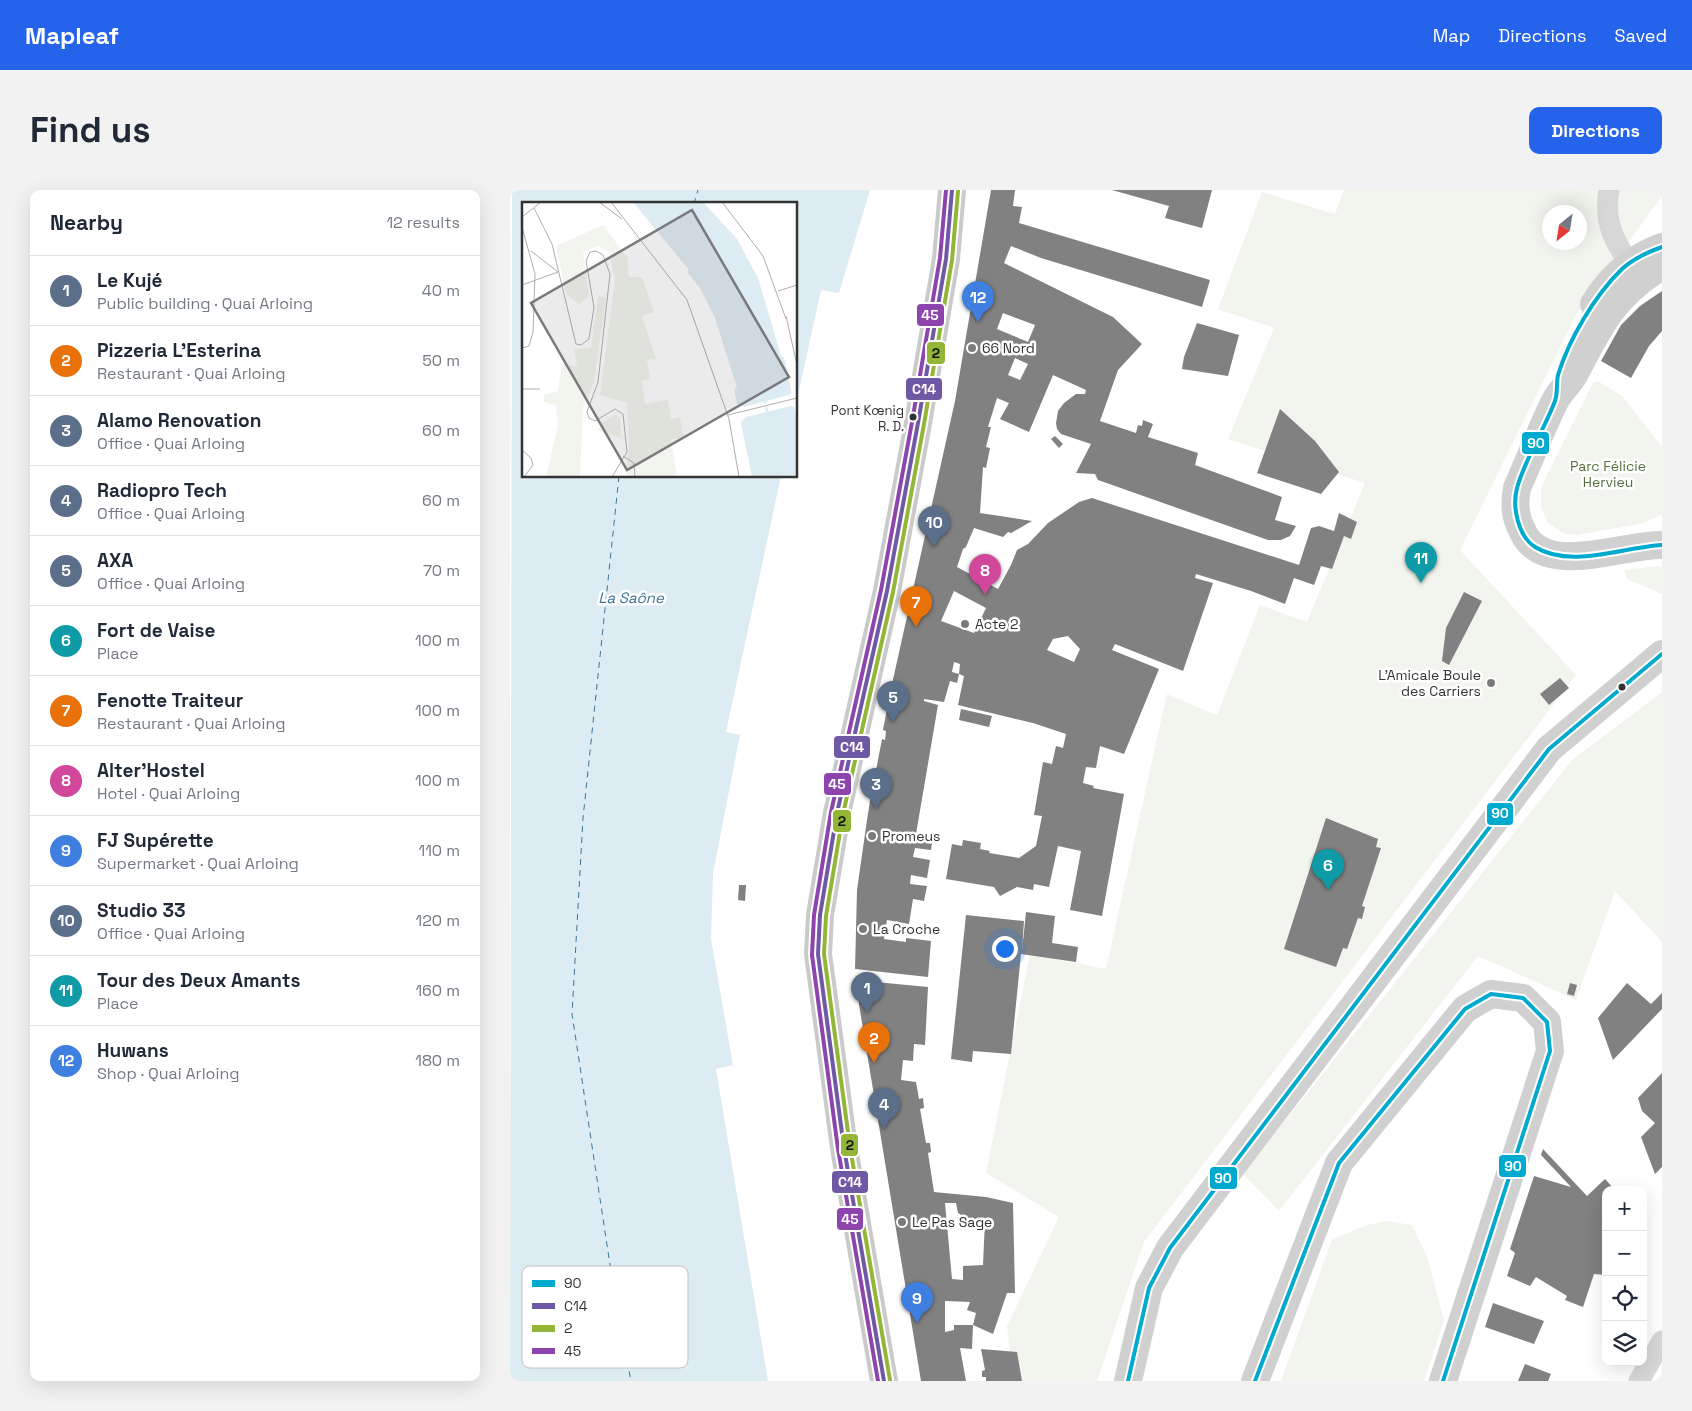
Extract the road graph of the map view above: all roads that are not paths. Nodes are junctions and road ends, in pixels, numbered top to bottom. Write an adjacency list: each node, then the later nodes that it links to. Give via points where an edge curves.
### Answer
1 (952, 190): 8 (main road, via 946,259 918,423 887,591 837,813 820,915 818,954 835,1082)
2 (1609, 190): 4 (street, via 1606,206 1610,230)
3 (1662, 247): 4 (street)
4 (1644, 270): 5 (street, via 1603,290 1580,325 1558,376 1556,399 1517,488 1515,503 1517,520 1527,541 1540,551 1559,556 1581,556)
5 (1662, 545)
6 (1662, 654): 9 (street, via 1549,749 1170,1248 1149,1288)
7 (1662, 1341): 12 (street)
8 (884, 1381)
9 (1128, 1381)
10 (1255, 1381): 11 (street, via 1339,1163 1465,1009 1491,994 1523,998 1547,1022 1550,1051)
11 (1443, 1381)
12 (1639, 1381)

